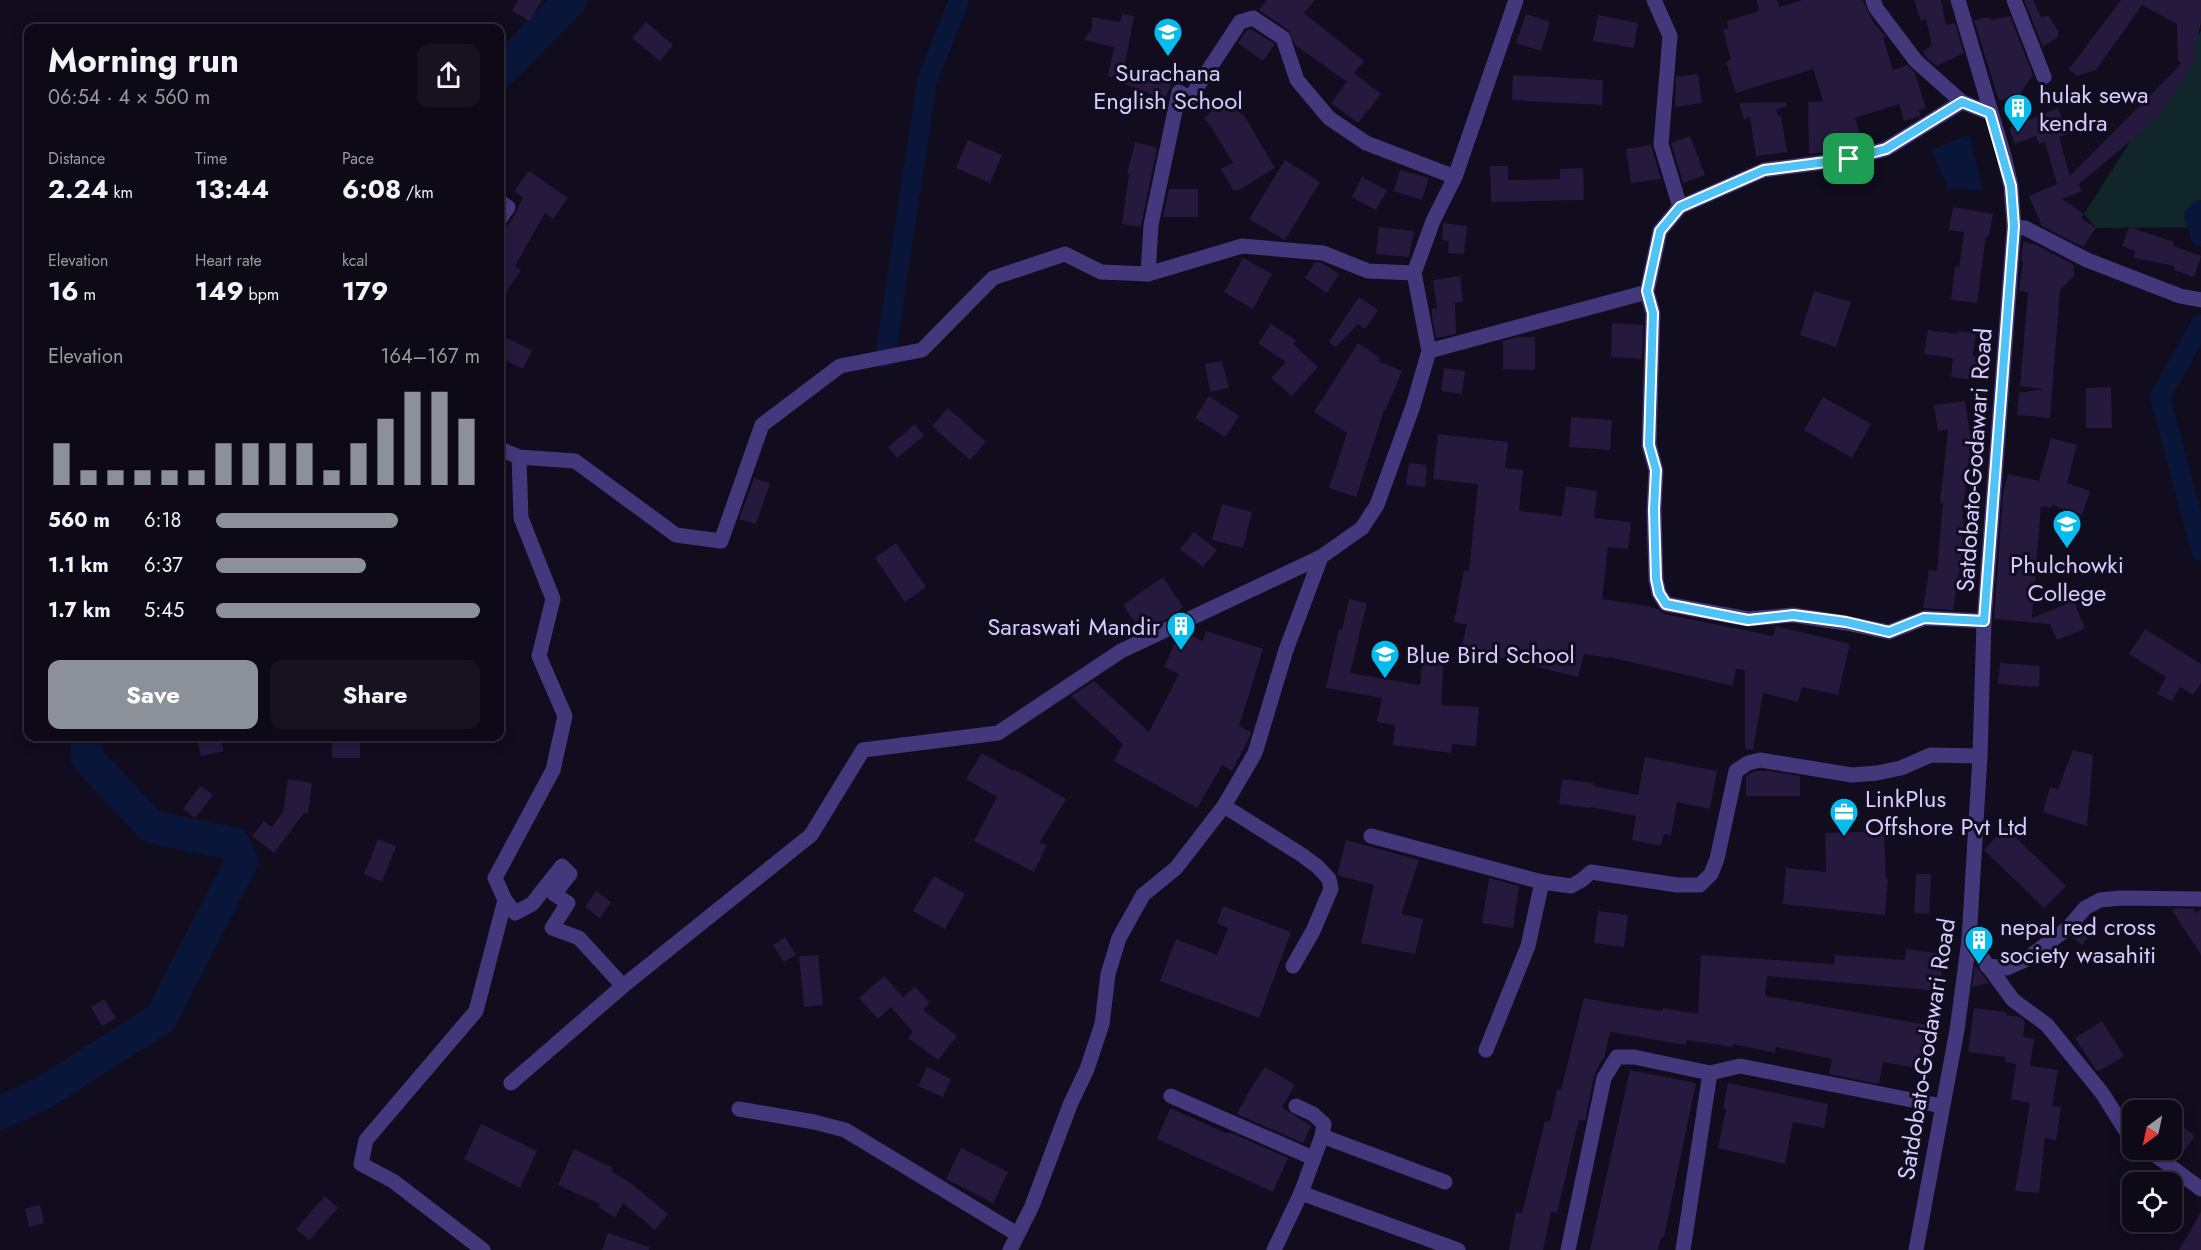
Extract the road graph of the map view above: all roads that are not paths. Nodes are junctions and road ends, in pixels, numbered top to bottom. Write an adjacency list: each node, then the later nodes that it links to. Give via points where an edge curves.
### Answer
1 (1516, 0): 9 (street)
2 (1654, 0): 10 (street, via 1670,36 1661,144)
3 (1873, 0): 7 (street, via 1916,61)
4 (1958, 0): 8 (street, Satdobato-Godawari Road)
5 (2014, 0): 6 (street)
6 (2044, 76)
7 (1962, 102): 8 (street); 10 (street, via 1886,149 1849,159 1764,170)
8 (1990, 113): 11 (street, Satdobato-Godawari Road, via 2011,186)
9 (1455, 177): 12 (street, via 1432,221); 13 (street, via 1366,143 1329,118 1297,80 1283,38 1253,18 1240,22 1190,98 1179,92 1151,225)
10 (1680, 207): 14 (street, via 1660,231)
11 (2014, 226): 15 (street, via 2098,264 2180,296); 20 (street, Satdobato-Godawari Road)
12 (1414, 273): 13 (street, via 1368,271 1323,253 1242,246); 16 (street)
13 (1148, 274): 18 (street, via 1101,272 1065,254 993,278 922,350 840,366 762,425 721,541 676,535 575,461)
14 (1647, 291): 16 (street); 20 (street, via 1653,313 1649,445 1656,470 1656,579 1666,604 1748,620 1793,615 1889,632 1924,618)
15 (2201, 300)
16 (1429, 351): 19 (street, via 1377,505 1362,528)
17 (504, 451): 18 (street)
18 (519, 457): 26 (street, via 521,518 553,599 539,656 565,716 553,770 495,878)
19 (1321, 557): 22 (street, via 1286,650 1255,753); 30 (street, via 1121,651 998,733 863,750 811,836)
20 (1984, 621): 21 (street, Satdobato-Godawari Road)
21 (1980, 756): 24 (street, via 1931,755 1900,768 1852,775 1760,760 1748,763 1736,771 1717,860 1700,885 1591,872 1571,886); 27 (street, Satdobato-Godawari Road)
22 (1224, 806): 28 (street, via 1302,855 1329,879 1331,889); 45 (street, via 1176,868 1143,895 1119,938 1108,974 1102,1024 1087,1069)
23 (1371, 836): 24 (street)
24 (1542, 882): 31 (street, via 1528,946)
25 (2201, 899): 29 (street, via 2100,900 2085,908 2068,928 2025,960 2007,968)
26 (505, 900): 30 (street, via 515,913 532,904 562,866 570,874 554,894 567,903 552,928 579,938); 46 (street, via 476,1011 366,1140 361,1164 393,1181)
27 (1969, 940): 29 (street); 36 (street, Satdobato-Godawari Road)
28 (1293, 966)
29 (1987, 966): 38 (street, via 2013,1000 2047,1025 2102,1093)
30 (623, 986): 33 (street)
31 (1486, 1050)
32 (1710, 1073): 36 (street, via 1740,1066); 50 (street, via 1617,1057 1605,1078); 51 (street)
33 (511, 1083)
34 (1171, 1096): 40 (street)
35 (1296, 1106): 39 (street, via 1324,1124)
36 (1942, 1106): 52 (street, Satdobato-Godawari Road)
37 (739, 1109): 45 (street, via 845,1131)
38 (2122, 1125)
39 (1322, 1136): 40 (street); 42 (street)
40 (1313, 1158): 44 (street)
41 (2162, 1160): 43 (street)
42 (1445, 1182)
43 (2201, 1189)
44 (1301, 1192): 48 (street); 49 (street)
45 (1017, 1234): 47 (street)
46 (483, 1250)
47 (1010, 1250)
48 (1274, 1250)
49 (1458, 1250)
50 (1568, 1250)
51 (1683, 1250)
52 (1916, 1250)

